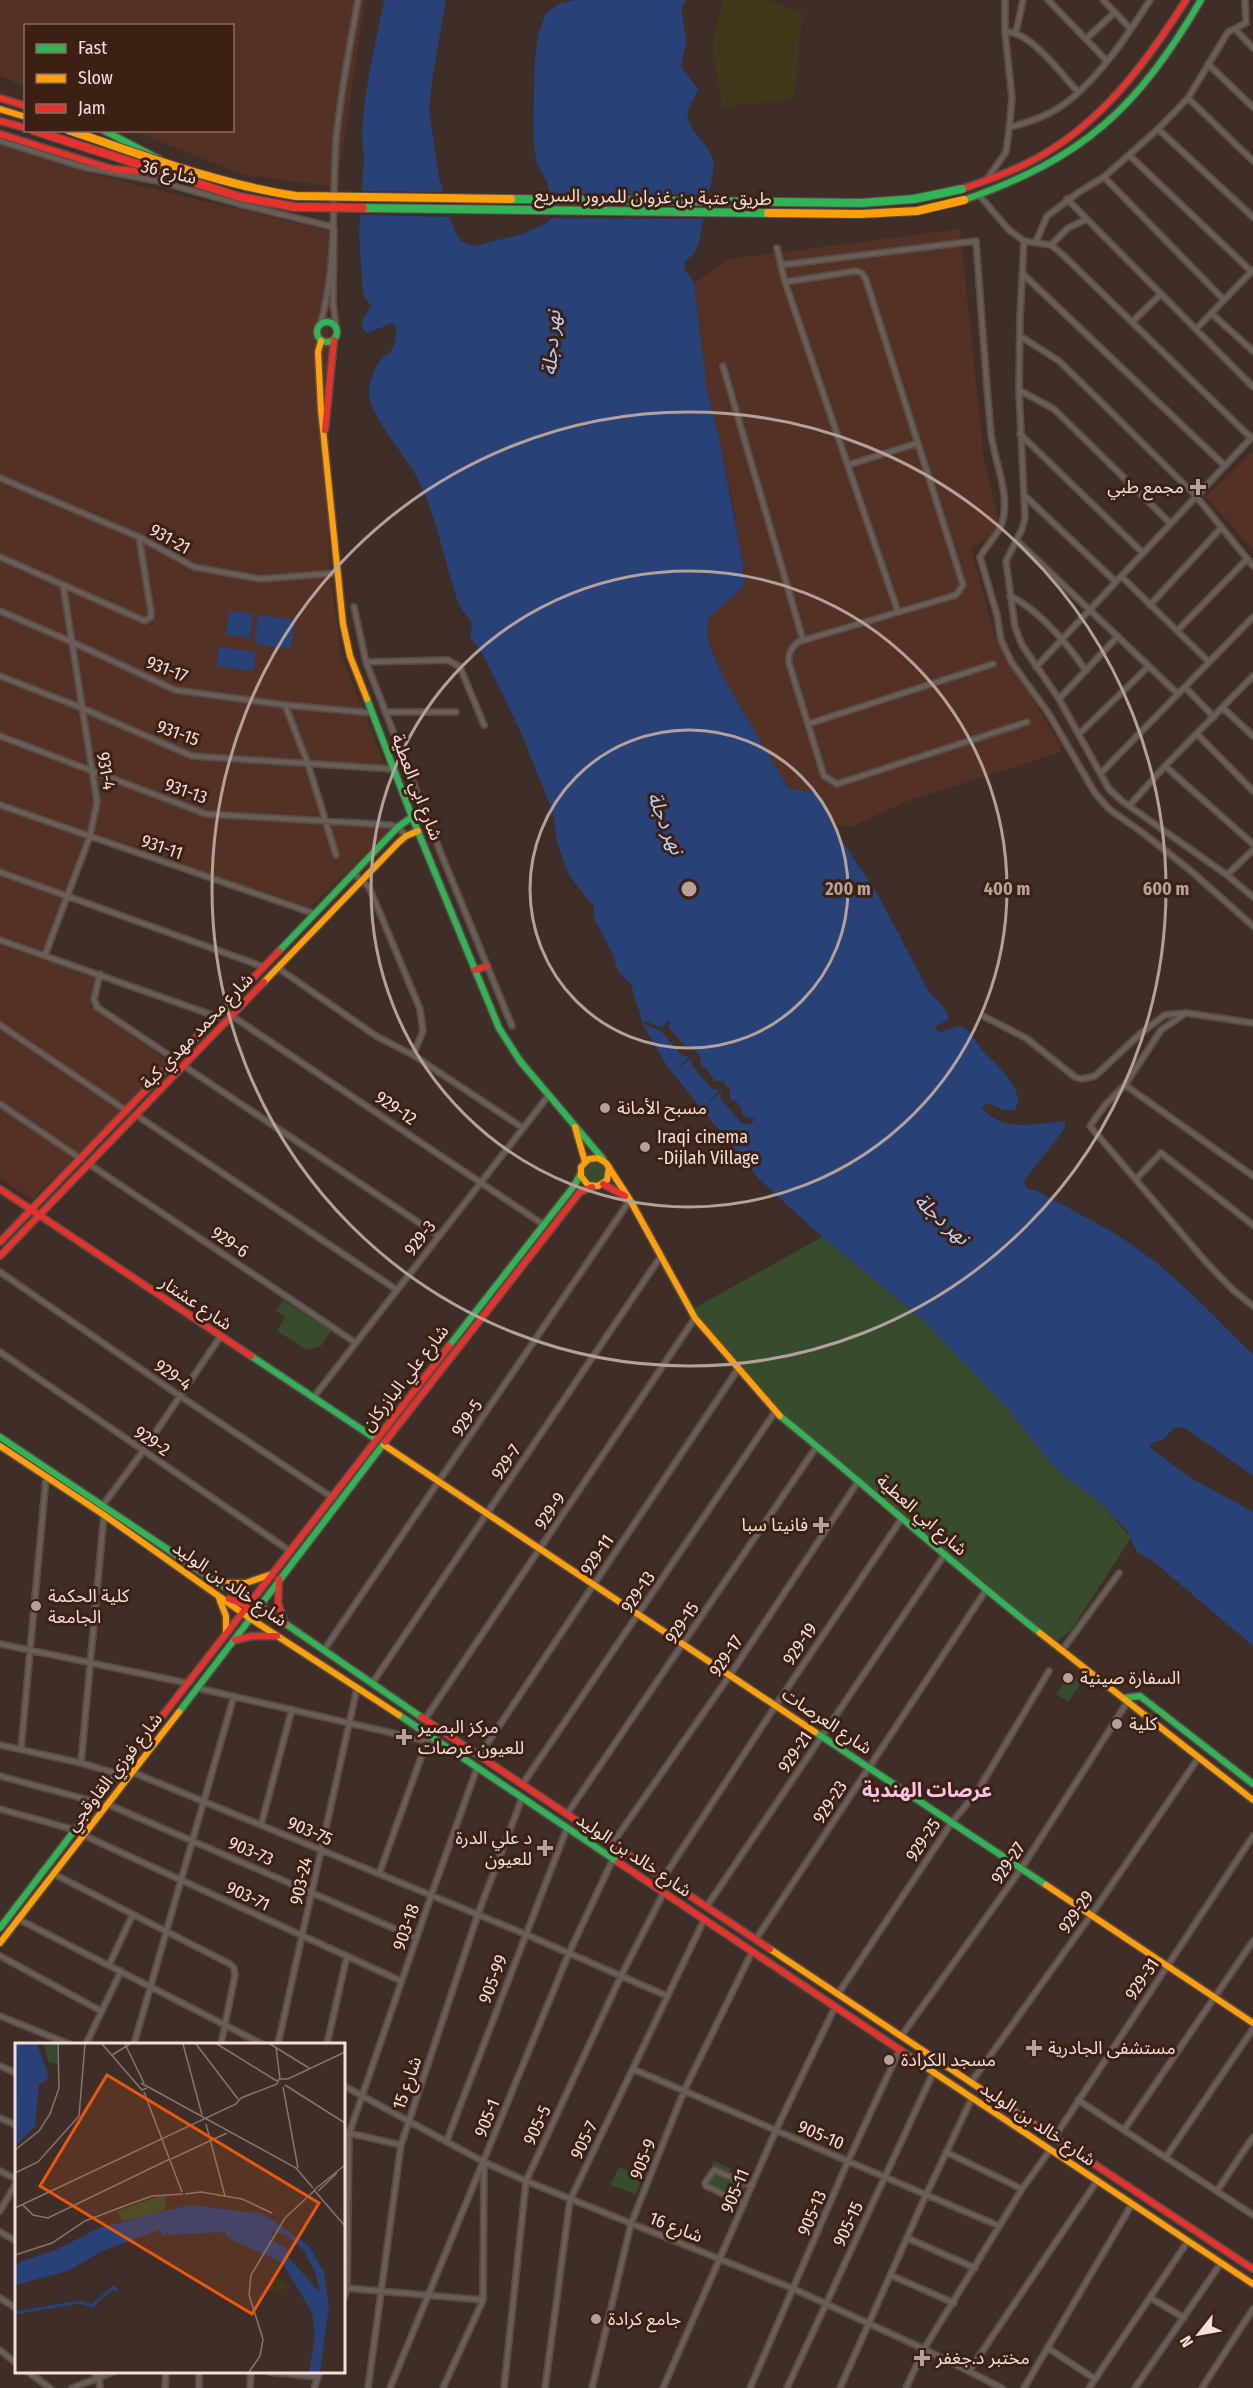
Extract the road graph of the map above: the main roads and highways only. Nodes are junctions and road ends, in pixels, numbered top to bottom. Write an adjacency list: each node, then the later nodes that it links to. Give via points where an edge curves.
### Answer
1 (1186, 0): 13 (main road, طريق عتبة بن غزوان للمرور السريع, bridge, via 1141,70 1106,109 1055,147 985,182 914,199 861,203 309,196 257,190)
2 (1201, 0): 14 (main road, طريق عتبة بن غزوان للمرور السريع, bridge, via 1141,91 1075,150 1004,187 916,211 852,214 309,208 254,201)
3 (0, 98): 4 (main road)
4 (24, 105)
5 (0, 109): 6 (main road)
6 (24, 116)
7 (0, 121): 8 (main road)
8 (24, 128)
9 (38, 132): 14 (main road, طريق عتبة بن غزوان للمرور السريع, bridge)
10 (74, 132): 13 (main road, طريق عتبة بن غزوان للمرور السريع, bridge)
11 (108, 132): 13 (main road, bridge)
12 (0, 134): 14 (main road, via 112,169)
13 (165, 163)
14 (162, 173)
15 (334, 340): 16 (main road); 16 (main road, شارع ابي العطية, via 338,334 336,327 328,322 320,325 317,333); 17 (main road, شارع ابي العطية)
16 (321, 341): 17 (main road, شارع ابي العطية, via 318,361)
17 (324, 434): 18 (main road, شارع ابي العطية, via 337,573 350,656)
18 (412, 817): 19 (main road, شارع ابي العطية); 22 (main road, شارع محمد مهدي كبة, via 398,827)
19 (418, 831): 21 (main road, شارع ابي العطية); 23 (main road, شارع محمد مهدي كبة, via 406,836)
20 (487, 966): 21 (main road)
21 (475, 970): 24 (main road, شارع ابي العطية, via 499,1028 520,1061)
22 (240, 993): 23 (main road); 25 (main road, شارع محمد مهدي كبة)
23 (246, 1002): 26 (main road, شارع محمد مهدي كبة)
24 (570, 1119): 27 (main road, شارع ابي العطية); 28 (main road, شارع ابي العطية)
25 (99, 1141): 26 (main road); 34 (main road, شارع محمد مهدي كبة)
26 (106, 1147): 35 (main road, شارع محمد مهدي كبة)
27 (585, 1162): 28 (main road, via 595,1158); 29 (main road)
28 (607, 1165): 30 (main road, via 609,1177); 33 (main road, شارع ابي العطية)
29 (581, 1173): 31 (main road, via 586,1183); 39 (main road, شارع علي البازركان)
30 (603, 1184): 31 (main road); 33 (main road, شارع ابي العطية)
31 (593, 1186): 40 (main road, شارع علي البازركان, via 580,1192)
32 (0, 1189): 34 (main road, شارع عشتار)
33 (630, 1200): 52 (main road, شارع ابي العطية, via 696,1318 775,1412 986,1590)
34 (32, 1209): 35 (main road, شارع عشتار); 36 (main road, شارع محمد مهدي كبة)
35 (38, 1216): 37 (main road, شارع محمد مهدي كبة); 39 (main road, شارع عشتار)
36 (0, 1242)
37 (0, 1256)
38 (0, 1437): 43 (main road, شارع خالد بن الوليد)
39 (376, 1439): 42 (main road, شارع علي البازركان, via 290,1551)
40 (384, 1445): 42 (main road, شارع علي البازركان); 57 (main road, شارع العرصات)
41 (0, 1446): 44 (main road, شارع خالد بن الوليد)
42 (275, 1577): 43 (main road); 45 (main road, شارع علي البازركان); 46 (main road, شارع علي البازركان); 48 (main road)
43 (218, 1583): 45 (main road, شارع خالد بن الوليد)
44 (214, 1591): 45 (main road, شارع خالد بن الوليد); 49 (main road, via 224,1607)
45 (246, 1606): 46 (main road, شارع خالد بن الوليد); 46 (main road, via 247,1610); 47 (main road, شارع خالد بن الوليد); 49 (main road, شارع فوزي القاوقجي)
46 (258, 1609): 47 (main road, شارع علي البازركان); 48 (main road, شارع خالد بن الوليد)
47 (251, 1619): 50 (main road, شارع خالد بن الوليد); 51 (main road, شارع فوزي القاوقجي)
48 (286, 1626): 58 (main road, شارع خالد بن الوليد)
49 (226, 1633): 55 (main road, شارع فوزي القاوقجي)
50 (279, 1637): 51 (main road); 59 (main road, شارع خالد بن الوليد)
51 (235, 1640): 56 (main road, شارع فوزي القاوقجي)
52 (1126, 1700): 53 (main road, via 1140,1696); 54 (main road, شارع ابي العطية)
53 (1253, 1784)
54 (1253, 1800)
55 (0, 1928)
56 (0, 1943)
57 (1253, 2023)
58 (1253, 2269)
59 (1253, 2284)

